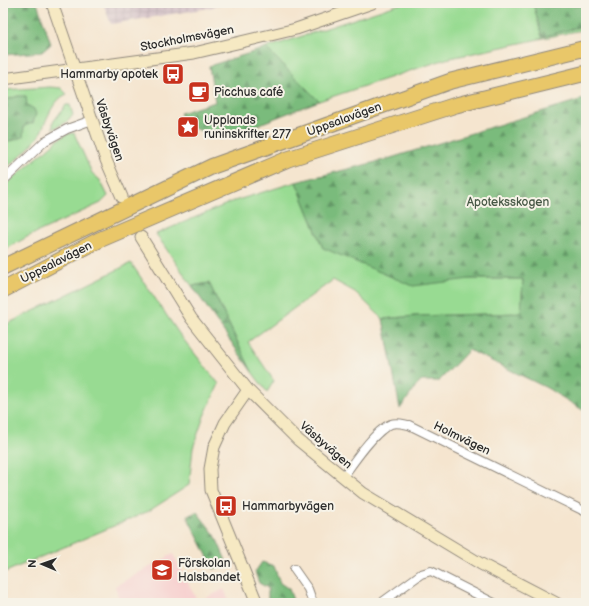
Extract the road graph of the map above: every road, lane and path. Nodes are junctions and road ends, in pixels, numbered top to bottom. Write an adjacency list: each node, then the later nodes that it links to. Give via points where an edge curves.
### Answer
1 (52, 3): 4 (street, Väsbyvägen)
2 (372, 3): 4 (street, Stockholmsvägen, via 296,29 194,53)
3 (586, 48): 11 (highway, Uppsalavägen, via 451,81 213,166)
4 (76, 70): 6 (street, Stockholmsvägen); 7 (street, Väsbyvägen)
5 (586, 73): 12 (highway, Uppsalavägen, via 456,105 288,159 99,240)
6 (3, 79)
7 (92, 120): 8 (street, via 45,141); 9 (street, Väsbyvägen)
8 (3, 181)
9 (122, 197)
10 (141, 237): 13 (street, Väsbyvägen, via 191,318)
11 (3, 267)
12 (3, 290)
13 (248, 390): 14 (street, Väsbyvägen, via 298,440); 17 (street, via 225,423 214,447 210,469 211,490)
14 (343, 477): 15 (street, Holmvägen, via 381,430 391,424 400,423 409,425); 21 (street, Väsbyvägen, via 363,493 468,556)
15 (586, 512)
16 (294, 569): 18 (street, via 308,589)
17 (257, 603)
18 (313, 603)
19 (381, 603): 20 (street, via 422,574 431,571)
20 (494, 603)
21 (556, 603)

